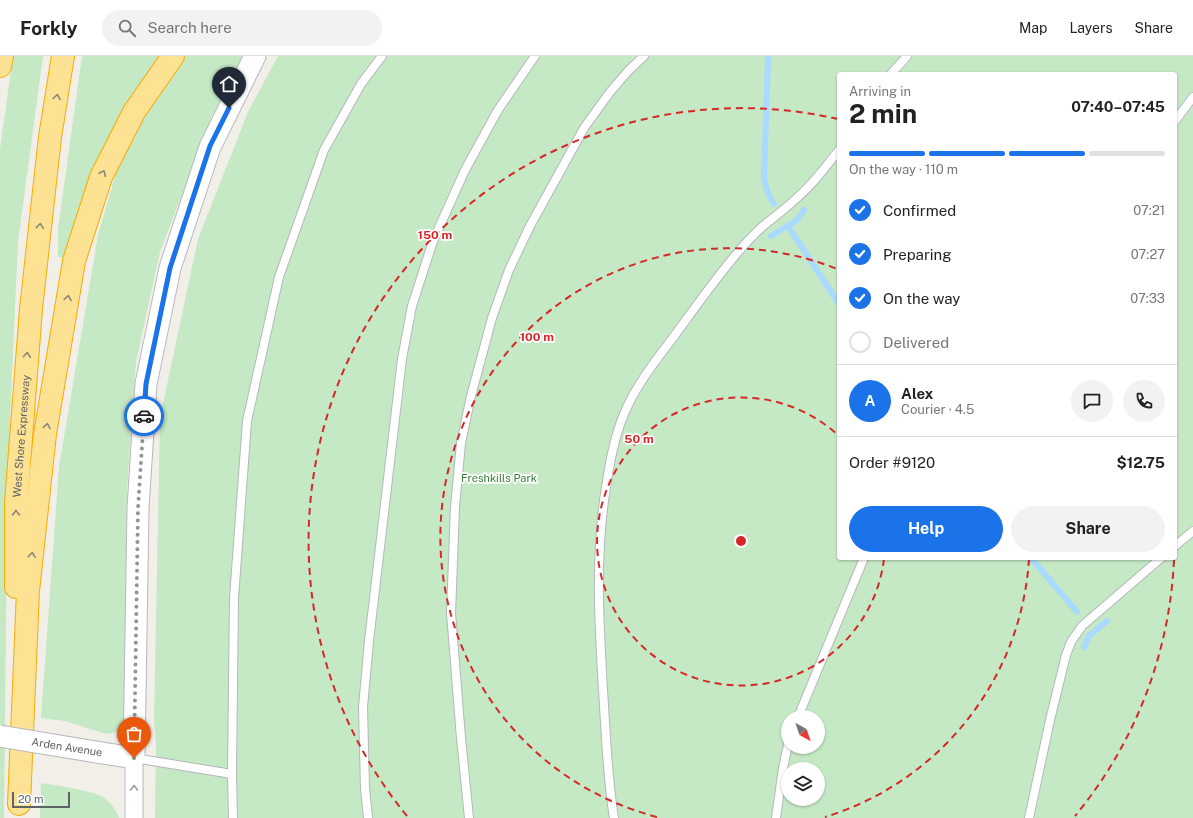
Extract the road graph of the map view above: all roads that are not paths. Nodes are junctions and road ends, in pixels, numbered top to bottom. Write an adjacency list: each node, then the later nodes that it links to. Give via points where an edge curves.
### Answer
1 (2, 56): 9 (highway)
2 (63, 56): 23 (highway, West Shore Expressway, one-way to 2, via 16,503 32,301 50,137)
3 (173, 56): 23 (highway, one-way to 3, via 28,591 45,434 74,261 101,177 134,112)
4 (255, 56): 21 (street, via 210,146 170,268 146,384 138,508)
5 (382, 56): 22 (lane, via 361,84 324,150 279,278 247,421 234,598)
6 (535, 56): 26 (lane, via 498,110 465,170 433,241 412,306 402,359 363,707)
7 (644, 56): 27 (lane, via 610,92 584,128 530,226 509,270 492,318 471,396 461,443 455,507 451,613)
8 (907, 56): 10 (lane)
9 (0, 66)
10 (893, 72)
11 (1193, 97): 12 (lane)
12 (1177, 118)
13 (837, 152): 28 (lane, via 802,194 751,238 728,264 649,370 624,414 616,437 610,458 598,565 606,737)
14 (1193, 531): 15 (lane)
15 (1177, 544)
16 (863, 560): 18 (lane)
17 (1159, 560): 30 (lane, via 1082,626 1071,642 1050,720)
18 (801, 710)
19 (0, 736): 21 (street, Arden Avenue, bridge)
20 (786, 754): 29 (lane)
21 (134, 758): 22 (lane); 24 (street, one-way to 21)
22 (232, 774): 25 (lane)
23 (18, 811)
24 (134, 818)
25 (233, 818)
26 (368, 818)
27 (469, 818)
28 (614, 818)
29 (776, 818)
30 (1030, 818)

